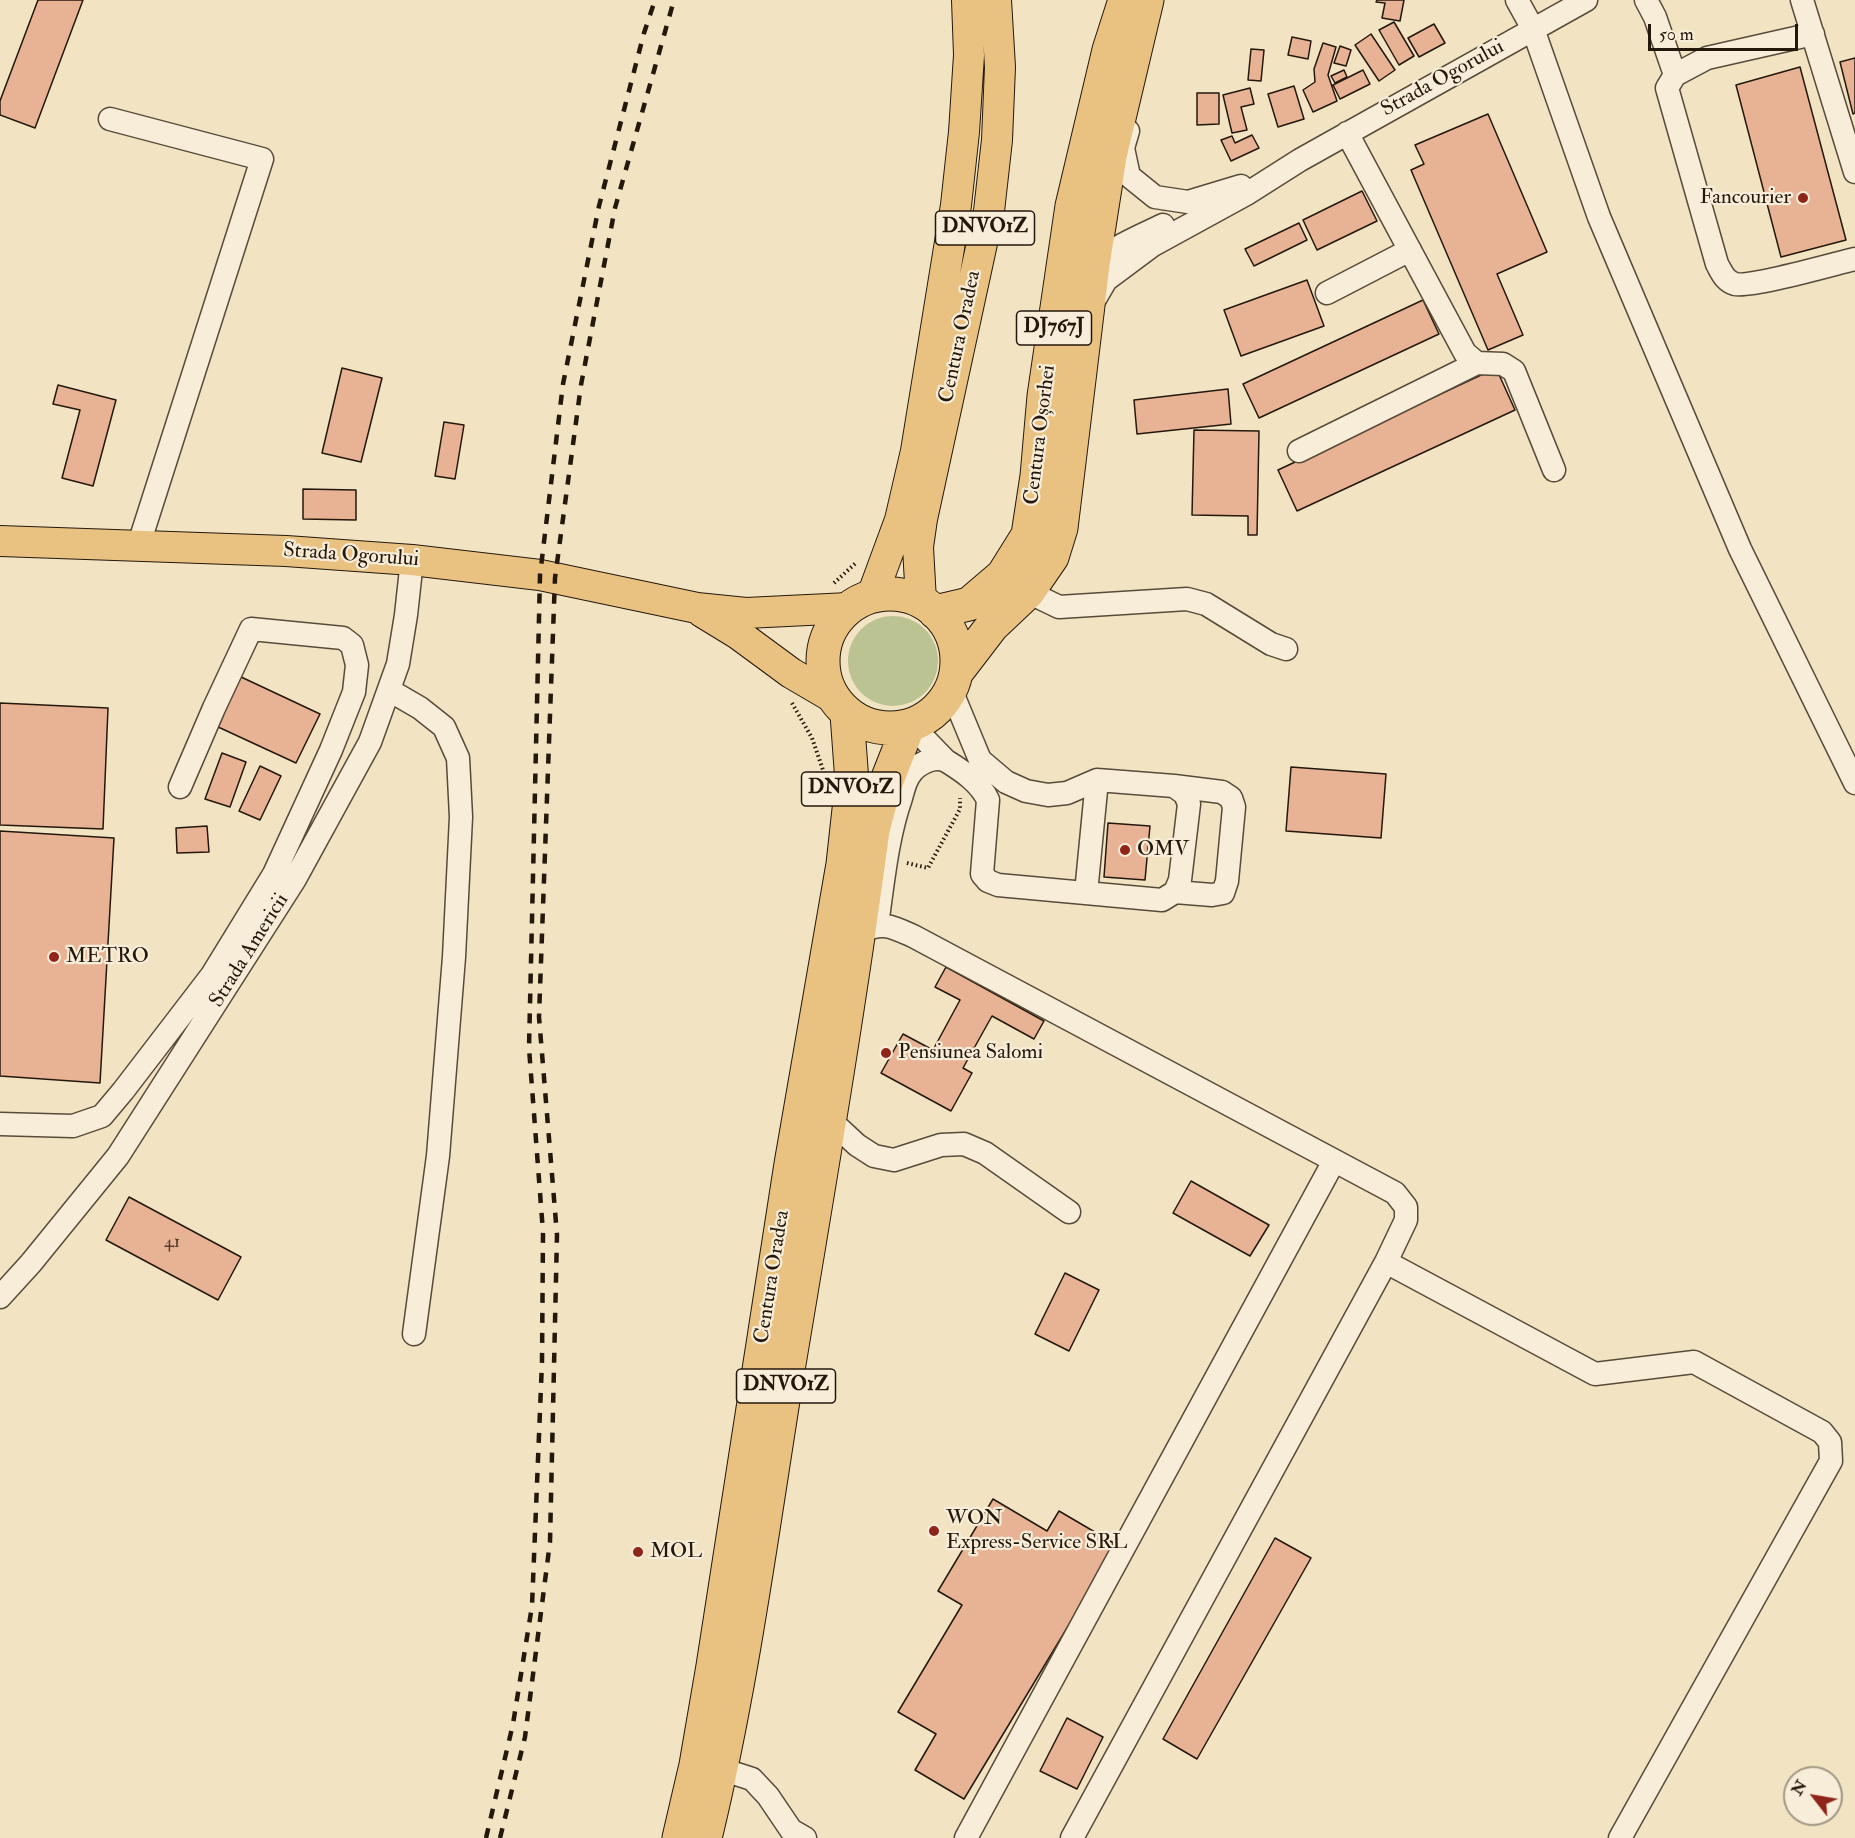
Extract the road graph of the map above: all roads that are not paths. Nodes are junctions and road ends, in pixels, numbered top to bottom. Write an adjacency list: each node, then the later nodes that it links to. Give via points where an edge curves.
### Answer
1 (967, 0): 31 (main road, Centura Oradea / DNVO1Z, via 969,55 956,205 915,451 900,520)
2 (996, 0): 32 (main road, Centura Oradea / DNVO1Z, via 1000,67 997,140 990,200 922,519 918,547)
3 (1125, 0): 24 (highway, Centura Oșorhei / DJ767J, via 1108,50 1072,206)
4 (1147, 0): 20 (highway, DJ767J, via 1110,156)
5 (1160, 0): 17 (street, Strada Ogorului, via 1123,148 1129,176 1155,197 1188,202)
6 (1517, 0): 10 (street)
7 (1586, 0): 10 (street, Strada Ogorului)
8 (1646, 0): 12 (street)
9 (1803, 0): 11 (street)
10 (1533, 29): 14 (street, Strada Ogorului); 41 (street, via 1599,217 1736,538)
11 (1813, 34): 12 (street, via 1707,57); 16 (street)
12 (1675, 75): 19 (street, via 1667,88 1717,264 1727,281 1738,285 1756,283)
13 (110, 119): 28 (street, via 262,159)
14 (1347, 133): 15 (street, Strada Ogorului); 18 (street)
15 (1300, 160): 17 (street, Strada Ogorului); 22 (street, Strada Ogorului, via 1154,245 1106,280)
16 (1855, 172)
17 (1245, 185): 20 (street, Strada Ogorului)
18 (1410, 250): 21 (street); 23 (street, via 1465,353)
19 (1855, 259)
20 (1093, 264): 22 (highway, DJ767J); 24 (street, Strada Ogorului, via 1069,303 1059,374)
21 (1327, 293)
22 (1087, 313): 30 (highway, Centura Oșorhei / DJ767J, via 1061,528 1052,557)
23 (1477, 363): 25 (street); 26 (street, via 1503,364 1514,371)
24 (1044, 396): 32 (highway, Centura Oșorhei / DJ767J, via 1028,535 1003,575 969,604)
25 (1299, 451)
26 (1554, 470)
27 (0, 541): 28 (main road, Strada Ogorului)
28 (138, 547): 29 (main road, Strada Ogorului, via 286,551)
29 (412, 560): 33 (main road, Strada Ogorului, via 540,575); 36 (street, Strada Americii, via 400,654)
30 (1028, 592): 34 (street, via 1059,607 1187,598 1206,604); 35 (highway, Centura Oșorhei / DJ767J, via 992,626)
31 (860, 602): 32 (highway, via 888,594 905,595); 33 (main road, Strada Ogorului, via 746,613); 37 (highway, DNVO1Z, via 835,622 822,659 824,679)
32 (928, 606): 35 (highway, DNVO1Z, via 946,623 957,655)
33 (697, 609): 37 (main road, Strada Ogorului)
34 (1286, 649)
35 (954, 682): 38 (highway, via 940,707); 40 (street, via 980,760 1006,782 1048,795 1067,793)
36 (389, 690): 52 (street, Strada Americii, via 370,742 295,879 204,1024 118,1156); 53 (street, via 444,727 458,758 461,818 438,1156)
37 (840, 706): 38 (highway, via 866,725 886,729); 55 (highway, Centura Oradea / DNVO1Z, via 852,782 840,885 791,1164 711,1677)
38 (910, 726): 39 (street); 46 (highway, Centura Oradea / DNVO1Z, via 877,810)
39 (945, 760): 45 (street, via 983,789 988,800 982,874 988,881); 46 (street, via 920,764 909,776 896,812)
40 (1097, 780): 42 (street); 45 (street)
41 (1855, 783)
42 (1174, 786): 44 (street, via 1185,794 1189,804 1180,880); 44 (street, via 1222,792 1231,798 1234,807 1223,893)
43 (180, 787): 48 (street, via 251,629 328,635 352,645 357,665 354,692 332,750 274,874 212,975 102,1116 74,1126)
44 (1175, 892): 45 (street, via 1162,900)
45 (1086, 893)
46 (876, 928): 47 (highway, Centura Oradea / DNVO1Z); 49 (street, via 913,936)
47 (830, 1120): 50 (street, via 873,1156 894,1160 941,1145 964,1144 986,1153); 54 (highway, Centura Oradea / DNVO1Z)
48 (0, 1124)
49 (1334, 1161): 51 (street, via 1395,1193 1406,1207 1406,1220); 58 (street)
50 (1069, 1212)
51 (1386, 1262): 59 (street); 60 (street, via 1595,1374 1694,1362 1822,1432 1830,1442 1830,1461)
52 (0, 1297)
53 (414, 1334)
54 (722, 1769): 56 (highway, Centura Oradea / DNVO1Z); 57 (street, via 752,1779 791,1830)
55 (679, 1838)
56 (705, 1838)
57 (805, 1838)
58 (966, 1838)
59 (1072, 1838)
60 (1620, 1838)

